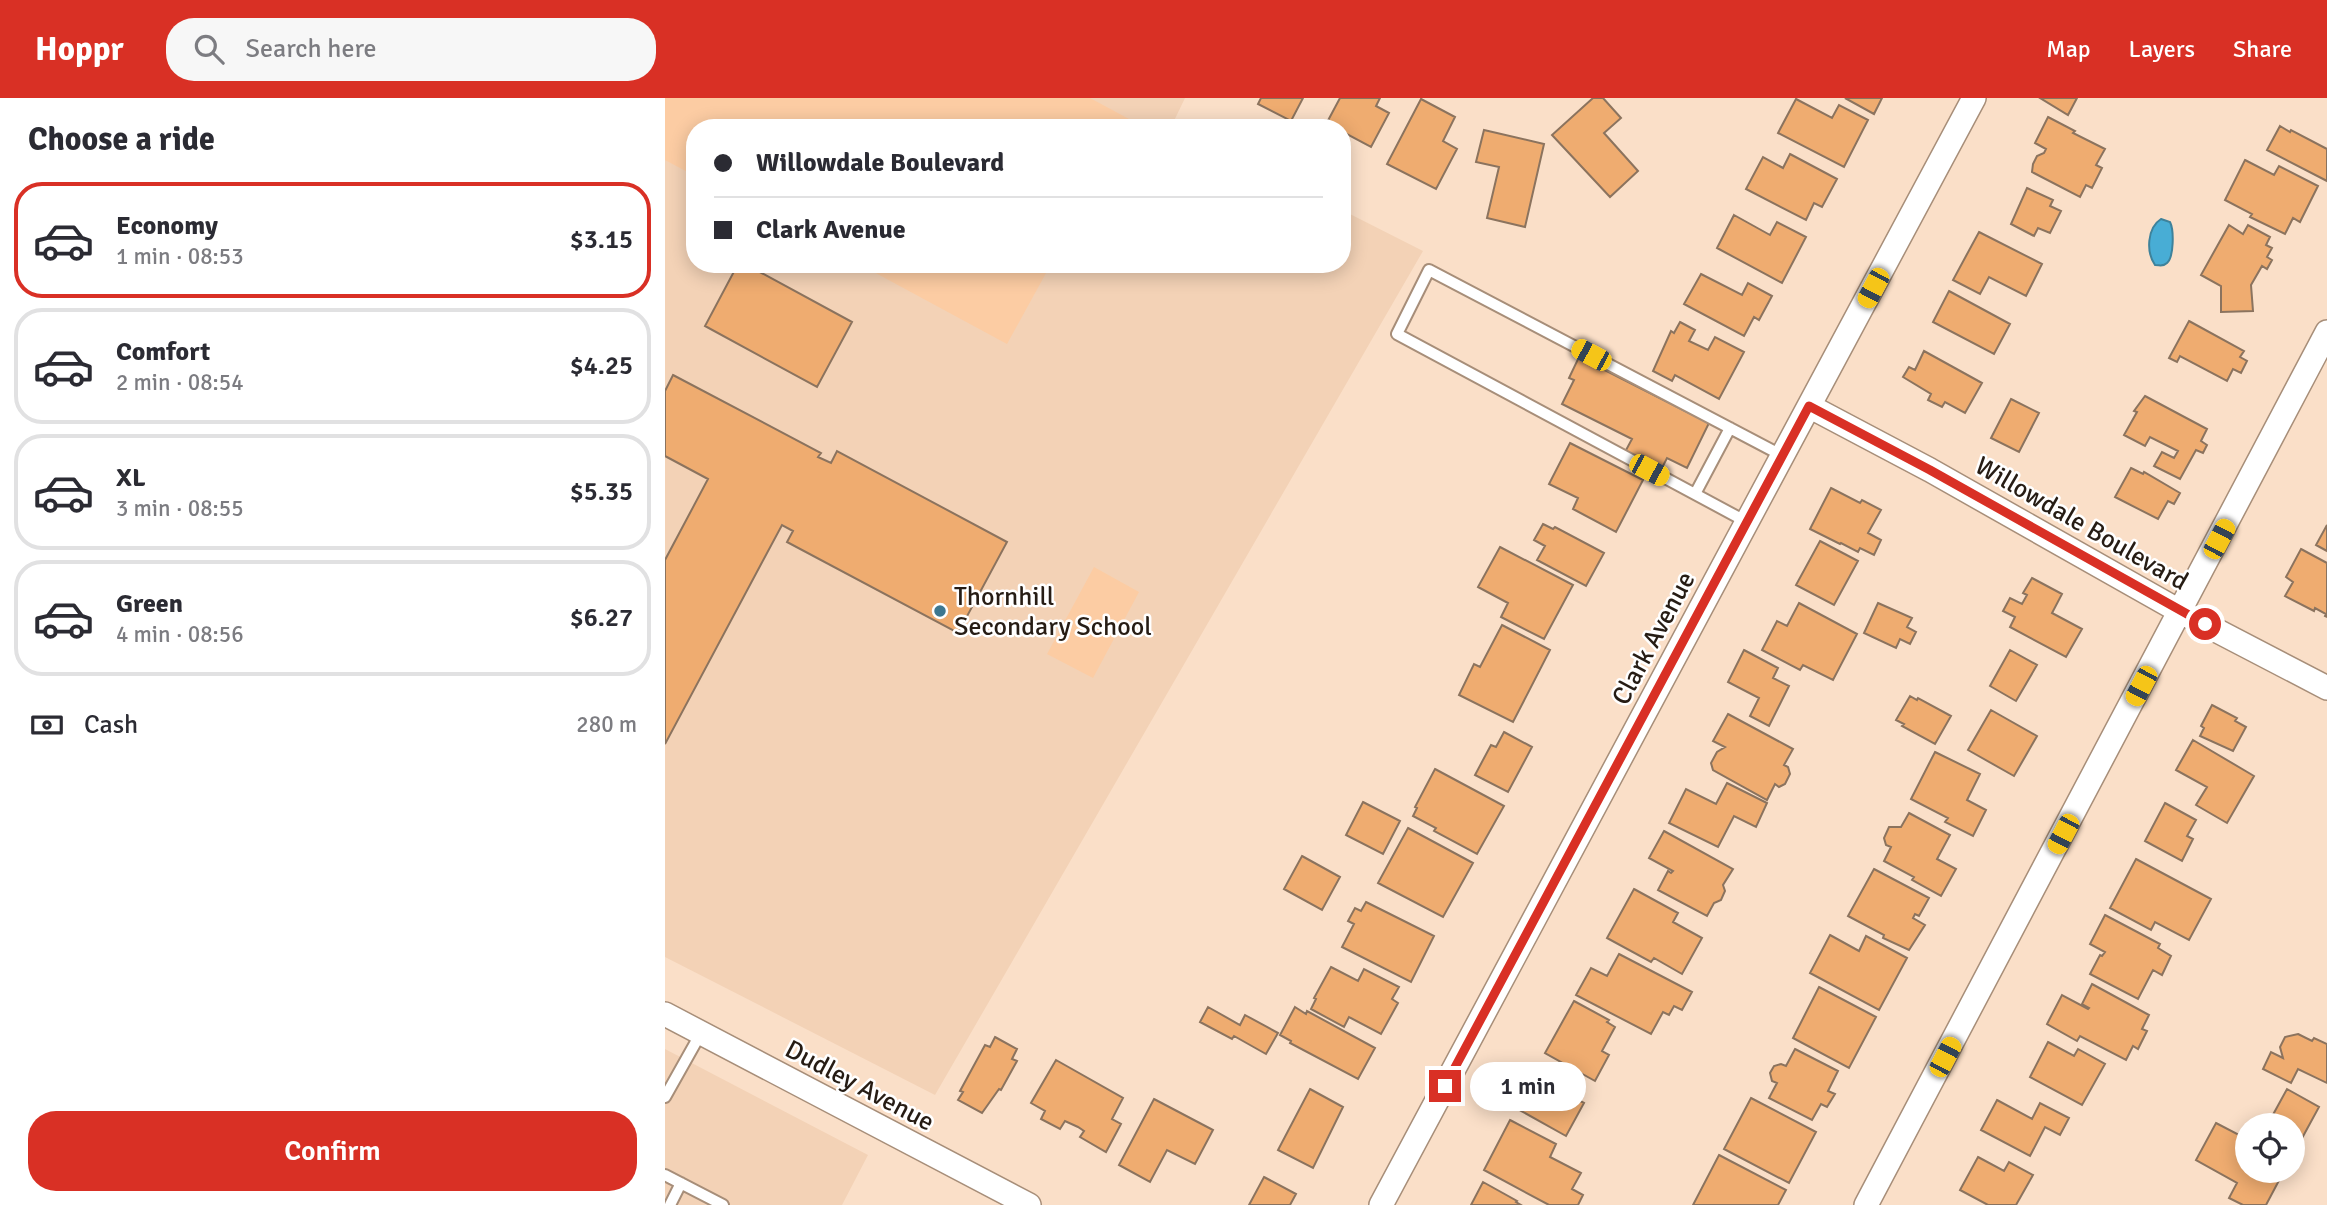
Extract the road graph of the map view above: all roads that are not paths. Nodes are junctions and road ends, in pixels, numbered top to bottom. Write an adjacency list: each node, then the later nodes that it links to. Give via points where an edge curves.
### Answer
1 (1975, 98): 3 (street, Clark Avenue)
2 (2327, 332): 8 (street)
3 (1809, 406): 5 (street, Clark Avenue); 8 (street, Willowdale Boulevard)
4 (1730, 428): 5 (lane); 6 (lane); 6 (lane, via 1429,270 1397,334)
5 (1783, 456): 7 (street, Clark Avenue)
6 (1695, 494): 7 (lane)
7 (1747, 522): 18 (street, Clark Avenue)
8 (2181, 612): 9 (street, Willowdale Boulevard); 19 (street)
9 (2327, 688)
10 (665, 1014): 11 (street, Dudley Avenue)
11 (701, 1033): 12 (lane); 17 (street, Dudley Avenue)
12 (665, 1097)
13 (665, 1175): 14 (lane)
14 (681, 1183): 15 (lane); 16 (lane)
15 (670, 1205)
16 (723, 1205)
17 (1029, 1205)
18 (1381, 1205)
19 (1866, 1205)

